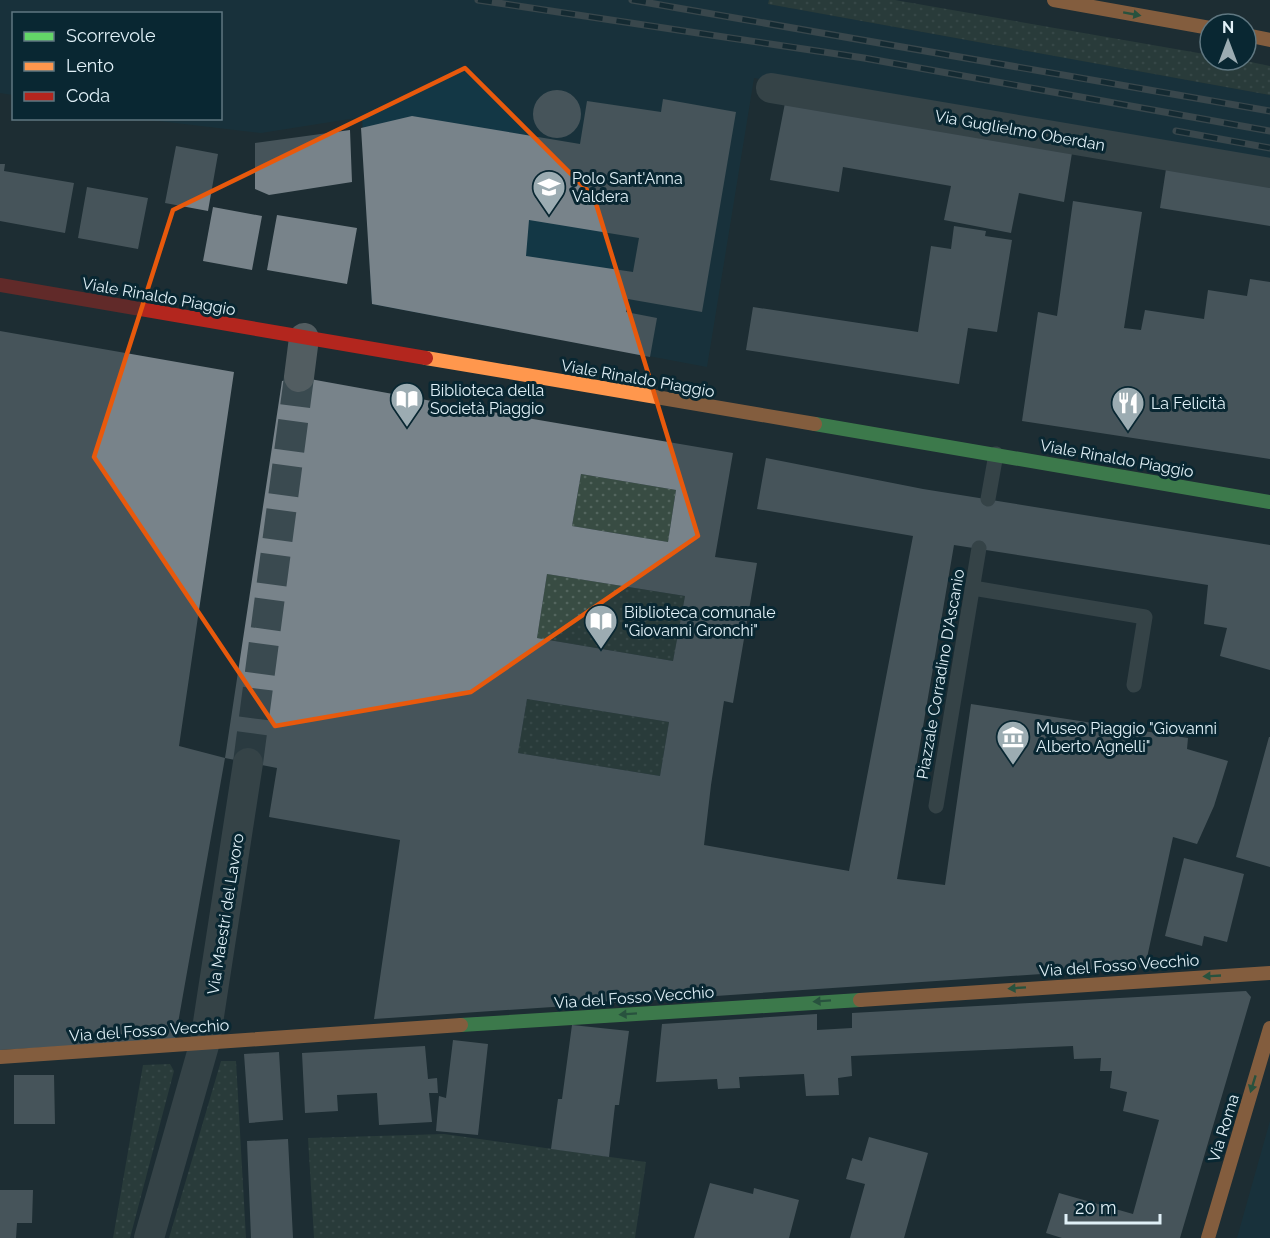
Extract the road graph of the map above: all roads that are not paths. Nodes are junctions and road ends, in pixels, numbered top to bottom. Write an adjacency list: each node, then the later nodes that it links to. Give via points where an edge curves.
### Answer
1 (1054, 0): 4 (street, one-way to 4)
2 (1201, 9): 3 (street)
3 (1202, 12)
4 (1198, 26)
5 (771, 88): 6 (street, Via Guglielmo Oberdan)
6 (1270, 173)
7 (0, 285): 8 (street, Viale Rinaldo Piaggio)
8 (304, 338): 9 (street); 10 (street, Viale Rinaldo Piaggio)
9 (299, 377)
10 (996, 454): 11 (lane); 12 (street, Viale Rinaldo Piaggio)
11 (988, 499)
12 (1270, 502)
13 (979, 548): 14 (lane, Piazzale Corradino D'Ascanio)
14 (973, 588): 15 (lane, via 1145,617); 17 (lane, Piazzale Corradino D'Ascanio)
15 (1134, 685)
16 (248, 763): 20 (street, Via Maestri del Lavoro)
17 (936, 806)
18 (1270, 973): 20 (street, Via del Fosso Vecchio, one-way to 20)
19 (1270, 1028): 23 (street, Via Roma, one-way to 23)
20 (206, 1042): 21 (street, Via del Fosso Vecchio); 22 (street, Via Maestri del Lavoro)
21 (0, 1057)
22 (149, 1238)
23 (1208, 1238)

